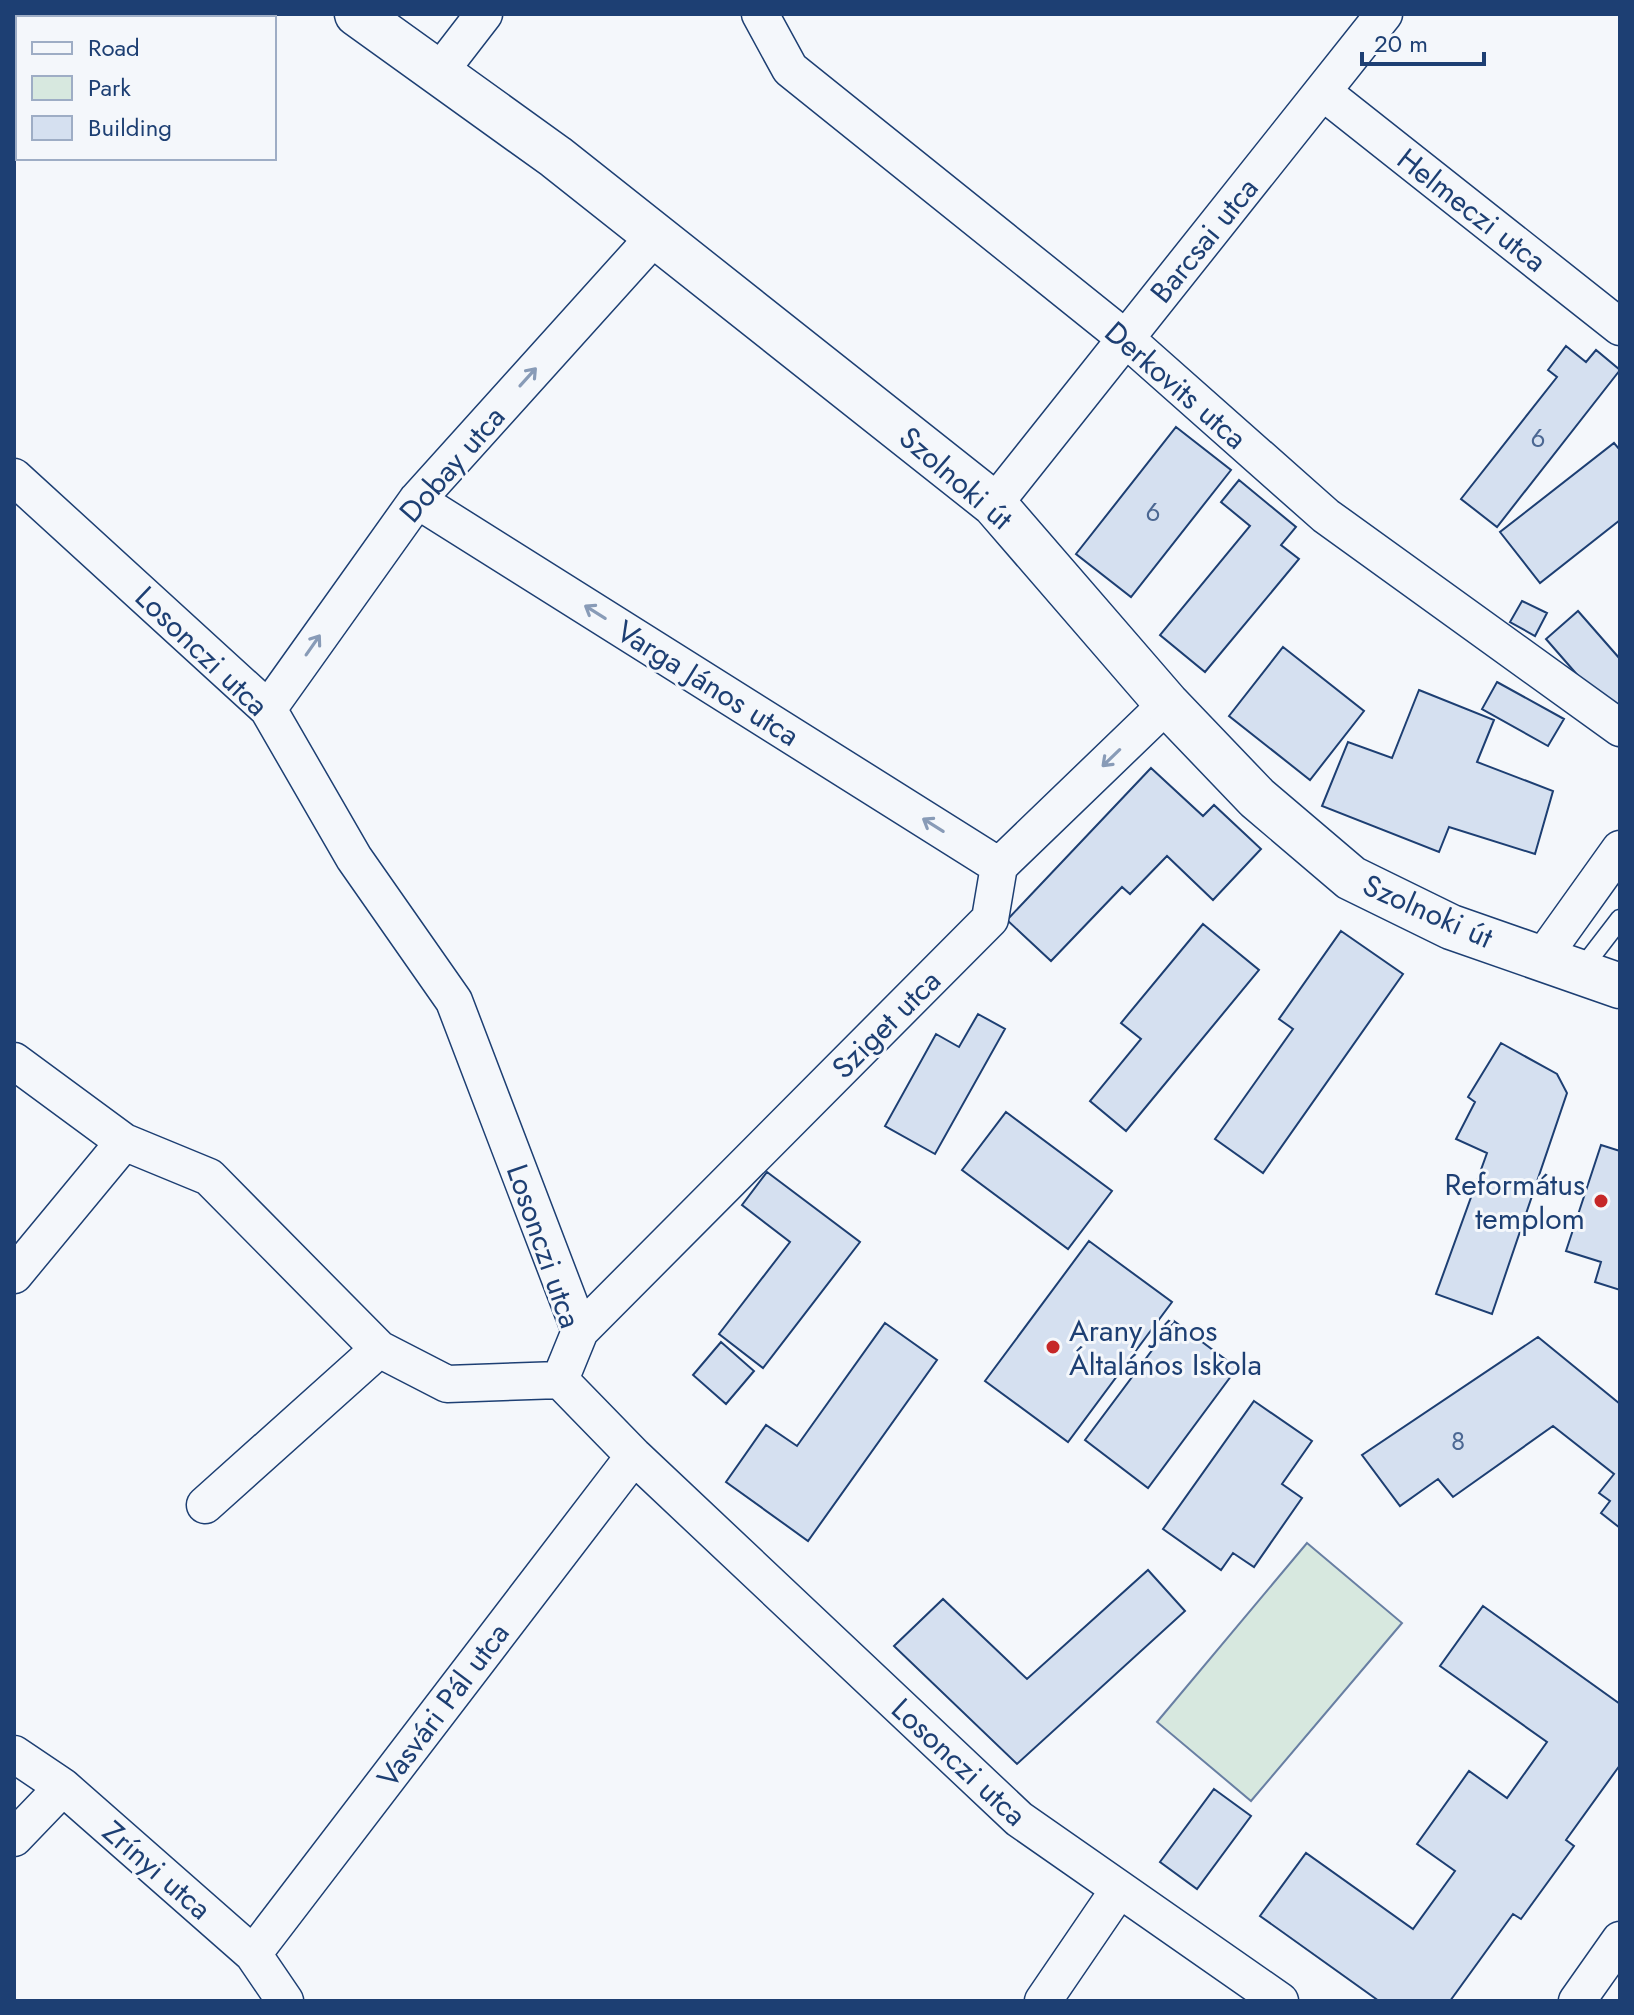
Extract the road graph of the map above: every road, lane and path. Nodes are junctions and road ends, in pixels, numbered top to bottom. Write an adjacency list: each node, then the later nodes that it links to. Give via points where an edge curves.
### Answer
1 (357, 14): 5 (main road, Szolnoki út)
2 (484, 14): 5 (street)
3 (760, 14): 9 (street, Derkovits utca, via 790,69)
4 (1384, 14): 6 (street, Barcsai utca)
5 (440, 71): 7 (main road, Szolnoki út)
6 (1323, 92): 8 (street, Helmeczi utca); 9 (street, Barcsai utca)
7 (656, 235): 11 (street, Dobay utca, one-way to 7); 12 (main road, Szolnoki út)
8 (1620, 327)
9 (1125, 338): 12 (street, Barcsai utca); 15 (street, Derkovits utca, via 1326,516)
10 (14, 477): 14 (street, Losonczi utca)
11 (417, 500): 14 (street, Dobay utca, one-way to 11); 17 (street, Varga János utca, one-way to 11)
12 (994, 504): 13 (main road, Szolnoki út)
13 (1167, 704): 17 (street, one-way to 17); 19 (main road, Szolnoki út, via 1257,798 1351,878 1451,927)
14 (268, 709): 23 (street, Losonczi utca, via 354,858 454,1001)
15 (1620, 728)
16 (1620, 849): 19 (street)
17 (999, 866): 23 (street, Sziget utca, via 990,919)
18 (1620, 919): 19 (lane)
19 (1596, 976)
20 (14, 1061): 21 (street)
21 (124, 1142): 22 (street); 24 (street, via 209,1177)
22 (14, 1275)
23 (580, 1331): 25 (street, Losonczi utca)
24 (379, 1349): 25 (street, via 447,1384); 27 (street)
25 (560, 1380): 26 (street, Losonczi utca)
26 (634, 1456): 31 (street, Losonczi utca, via 1019,1819); 33 (street, Vasvári Pál utca)
27 (205, 1505)
28 (14, 1754): 29 (street, Zrínyi utca)
29 (63, 1787): 30 (street); 33 (street, Zrínyi utca)
30 (14, 1838)
31 (1118, 1891): 35 (street); 36 (street, Losonczi utca)
32 (1620, 1940): 37 (street)
33 (253, 1954): 34 (street, Zrínyi utca)
34 (285, 2001)
35 (1043, 2001)
36 (1280, 2001)
37 (1577, 2001)

